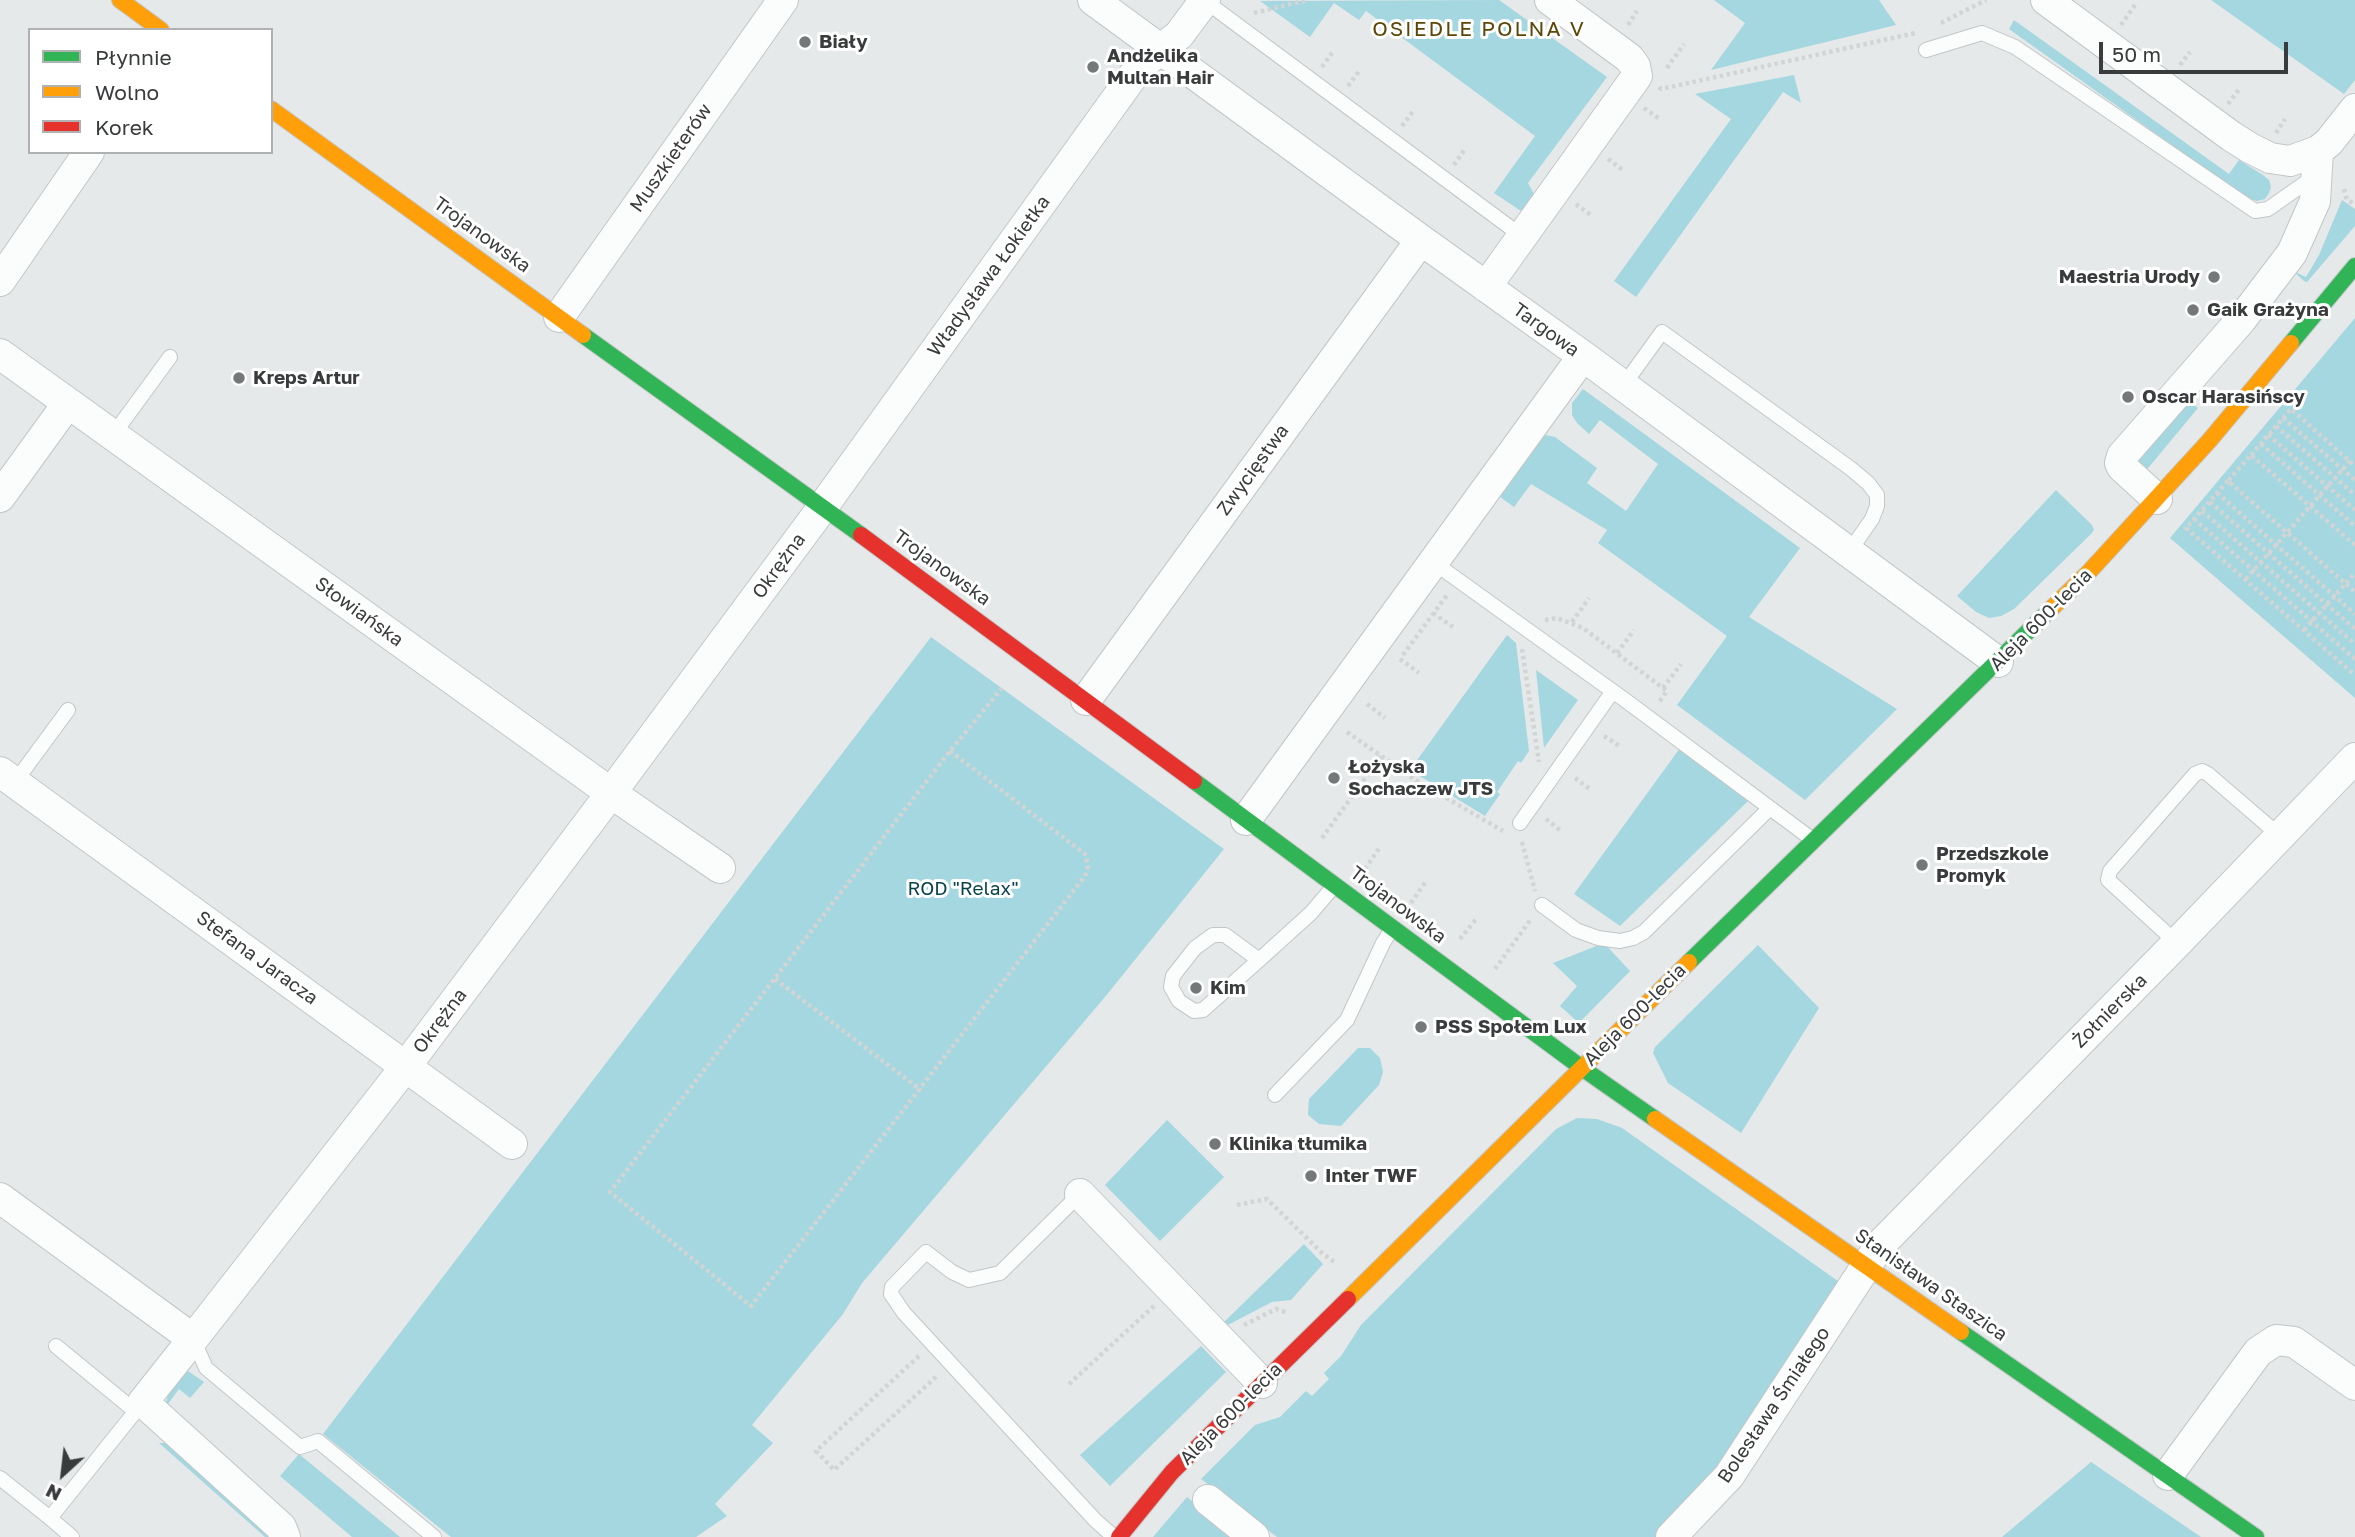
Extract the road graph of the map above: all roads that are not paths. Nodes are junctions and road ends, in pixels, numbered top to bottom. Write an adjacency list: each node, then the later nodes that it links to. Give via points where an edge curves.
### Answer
1 (120, 0): 7 (street)
2 (783, 0): 19 (street, Muszkieterów)
3 (1093, 0): 8 (street, Targowa)
4 (1550, 0): 14 (street, via 1629,58 1637,76)
5 (2046, 0): 13 (street, via 2250,148 2270,158)
6 (1205, 1): 8 (street, Władysława Łokietka); 14 (lane)
7 (158, 28)
8 (1161, 50): 15 (street, Targowa); 28 (street, Władysława Łokietka, via 1140,66)
9 (1927, 50): 13 (lane, via 1982,33 2015,47 2255,211 2268,209)
10 (2355, 109): 13 (street, via 2329,142)
11 (273, 110): 19 (street, Trojanowska)
12 (88, 154): 17 (street)
13 (2325, 168): 27 (street, via 2292,253 2241,320 2122,456 2122,467)
14 (1523, 237): 18 (street)
15 (1421, 240): 18 (street, Targowa); 33 (street, Zwycięstwa)
16 (2355, 266): 27 (street, Aleja 600-lecia)
17 (0, 281)
18 (1486, 287): 21 (street, Targowa)
19 (559, 317): 28 (street, Trojanowska)
20 (0, 354): 24 (street, Słowiańska)
21 (1583, 356): 23 (street, Targowa); 30 (street)
22 (170, 357): 25 (lane)
23 (1623, 386): 29 (street, Targowa); 29 (lane, via 1662,332 1850,468 1877,495 1877,506)
24 (68, 403): 25 (street, Słowiańska); 26 (street)
25 (113, 435): 37 (street, Słowiańska)
26 (0, 497)
27 (2157, 499): 31 (street, Aleja 600-lecia)
28 (823, 506): 33 (street, Trojanowska); 37 (street, Okrężna)
29 (1849, 552): 31 (street, Targowa)
30 (1433, 562): 32 (lane); 39 (street)
31 (1998, 662): 42 (street, Aleja 600-lecia)
32 (1613, 691): 38 (lane); 40 (lane)
33 (1086, 701): 39 (street, Trojanowska)
34 (68, 710): 36 (lane)
35 (2355, 758): 41 (street, Żołnierska)
36 (8, 777): 49 (street, Stefana Jaracza)
37 (611, 793): 43 (street, Słowiańska); 49 (street, Okrężna)
38 (1770, 808): 42 (lane); 45 (lane, via 1633,938 1598,938 1576,930)
39 (1246, 820): 44 (street, Trojanowska)
40 (1520, 823)
41 (2280, 836): 47 (street, Żołnierska); 47 (lane, via 2208,774 2195,774 2110,872 2108,880)
42 (1814, 841): 50 (street, Aleja 600-lecia)
43 (720, 868)
44 (1335, 885): 46 (street, Trojanowska); 48 (lane, via 1311,914)
45 (1542, 905)
46 (1393, 928): 50 (street, Trojanowska); 51 (lane, via 1347,1020)
47 (2177, 943): 55 (street, Żołnierska, via 1880,1245)
48 (1259, 960): 48 (lane, via 1203,1010 1194,1011 1179,1001 1171,987 1173,976 1195,948 1213,935 1225,935)
49 (406, 1066): 52 (street, Stefana Jaracza); 56 (street, Okrężna)
50 (1582, 1068): 55 (street, Stanisława Staszica); 58 (street, Aleja 600-lecia)
51 (1275, 1095)
52 (512, 1144)
53 (1080, 1194): 58 (street); 68 (lane, via 1000,1273 968,1280 926,1252 892,1286 891,1294 1095,1520)
54 (0, 1198): 56 (street)
55 (1866, 1265): 61 (street, Stanisława Staszica); 70 (street, Bolesława Śmiałego, via 1729,1476)
56 (193, 1339): 60 (street, Okrężna); 67 (lane, via 206,1368 300,1447 318,1441)
57 (57, 1346): 60 (lane)
58 (1262, 1383): 68 (street, Aleja 600-lecia, via 1172,1472)
59 (2355, 1385): 61 (street, via 2294,1342 2276,1340 2258,1352)
60 (139, 1407): 64 (lane); 66 (street, via 281,1527)
61 (2168, 1475): 71 (street, Stanisława Staszica)
62 (0, 1478): 64 (lane)
63 (1209, 1500): 69 (street)
64 (50, 1518): 65 (lane)
65 (72, 1537)
66 (285, 1537)
67 (433, 1537)
68 (1116, 1537)
69 (1254, 1537)
70 (1671, 1537)
71 (2256, 1537)

